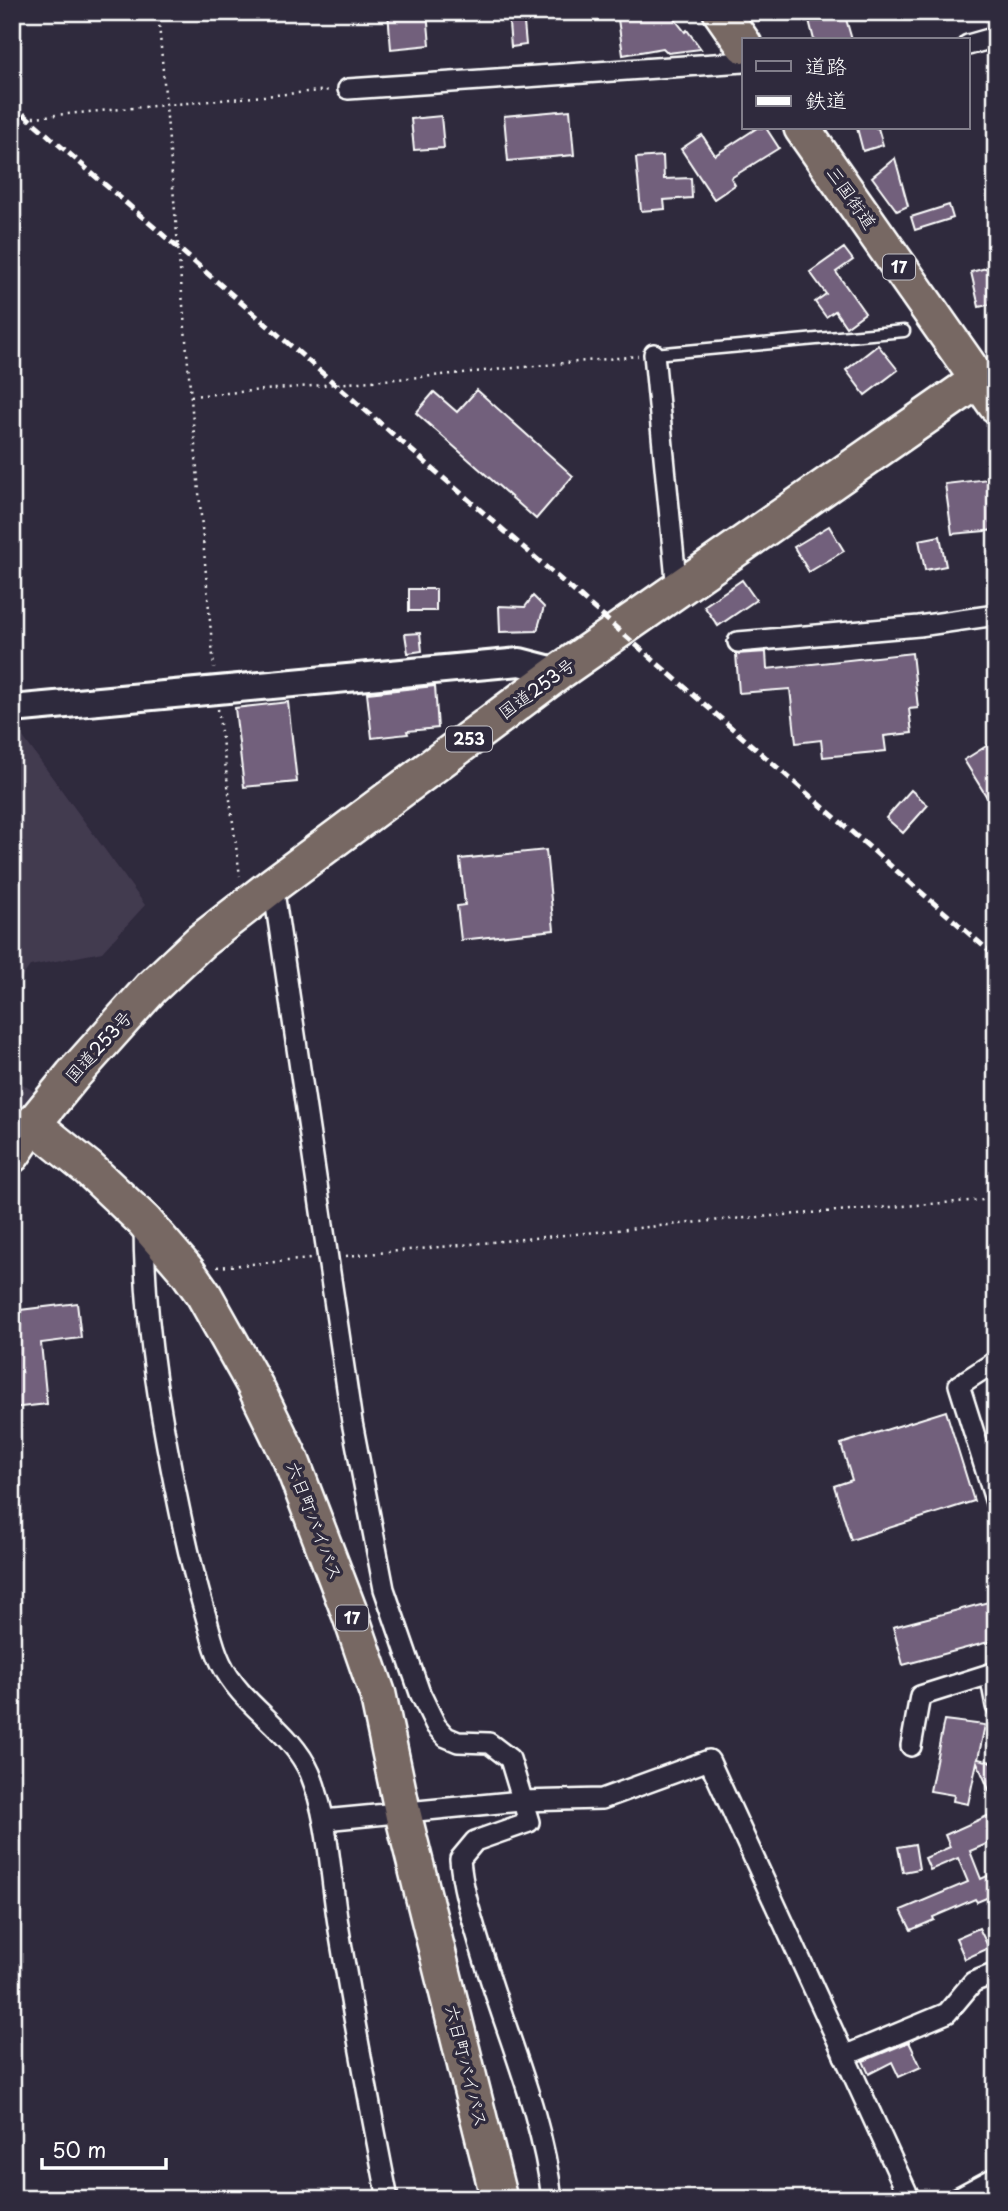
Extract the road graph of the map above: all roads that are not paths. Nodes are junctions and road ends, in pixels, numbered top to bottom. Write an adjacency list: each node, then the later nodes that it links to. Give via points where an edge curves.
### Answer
1 (721, 12): 3 (highway)
2 (996, 37): 4 (street)
3 (742, 41)
4 (970, 44)
5 (742, 62): 6 (street)
6 (348, 89)
7 (803, 130): 10 (highway, 三国街道 / 17)
8 (904, 331): 9 (lane)
9 (654, 354): 11 (street)
10 (987, 393): 11 (highway, 国道253号 / 253)
11 (677, 590): 14 (highway, 国道253号 / 253)
12 (996, 615): 13 (street)
13 (738, 642)
14 (559, 672): 15 (street, via 520,662); 16 (highway, 国道253号 / 253)
15 (12, 709)
16 (257, 884): 17 (highway, 国道253号 / 253, via 151,988 73,1075); 25 (street, via 384,1589 419,1693 436,1726 458,1742 489,1743 510,1759)
17 (23, 1117): 18 (highway, 国道253号 / 253); 19 (highway, 六日町バイパス / 17, via 89,1169)
18 (12, 1155)
19 (144, 1221): 26 (highway, 六日町バイパス / 17, via 204,1295 291,1460 378,1695); 27 (street, via 147,1322 169,1464 216,1651 230,1680 297,1752 310,1773)
20 (996, 1361): 21 (street, via 959,1385)
21 (996, 1503)
22 (993, 1673): 23 (street); 24 (street, via 920,1696)
23 (996, 1706)
24 (911, 1746)
25 (521, 1801): 26 (street); 29 (street, via 602,1798 709,1759); 33 (street, via 528,1822 475,1840 460,1859 461,1872 490,1981 537,2117)
26 (403, 1814): 27 (street); 32 (highway, 六日町バイパス / 17)
27 (324, 1820): 31 (street, via 353,2017)
28 (996, 1973): 29 (street, via 973,1982 947,2013)
29 (844, 2056): 34 (street)
30 (996, 2177): 35 (street)
31 (388, 2199)
32 (499, 2199)
33 (552, 2199)
34 (910, 2199)
35 (955, 2199)

